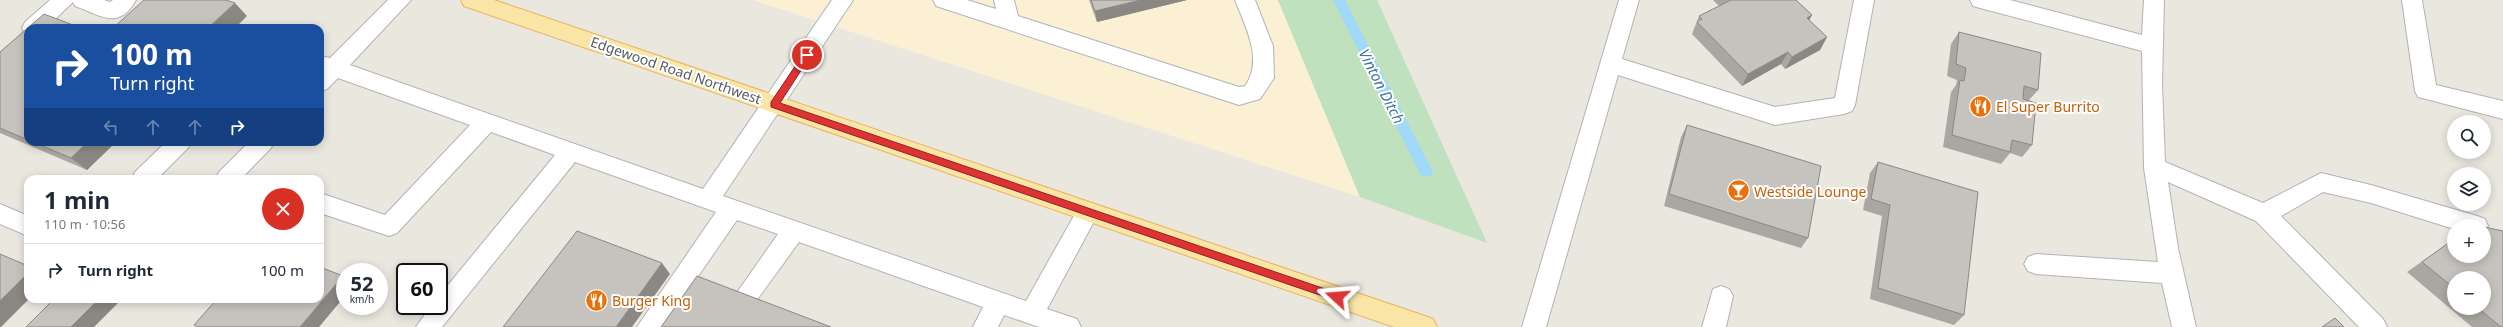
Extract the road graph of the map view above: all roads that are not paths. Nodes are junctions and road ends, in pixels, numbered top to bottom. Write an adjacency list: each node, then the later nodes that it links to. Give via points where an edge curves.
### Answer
1 (64, 0): 17 (street)
2 (82, 0): 3 (street, via 113,12)
3 (126, 0)
4 (401, 0): 20 (street)
5 (472, 0): 21 (main road, Edgewood Road Northwest)
6 (843, 0): 21 (street)
7 (944, 0): 16 (street)
8 (1004, 0): 16 (street)
9 (1245, 0): 16 (street, via 1263,46 1263,78 1252,93 1239,96)
10 (1629, 0): 19 (street)
11 (1864, 0): 19 (street, via 1844,105 1775,116)
12 (1980, 0): 15 (street)
13 (2154, 0): 18 (street)
14 (2412, 0): 22 (street, via 2426,91)
15 (2023, 6): 18 (street)
16 (1009, 21)
17 (37, 24)
18 (2152, 46): 27 (street)
19 (1610, 64): 50 (street)
20 (325, 71): 23 (street)
21 (774, 104): 30 (street); 33 (main road, Edgewood Road Northwest)
22 (2503, 110)
23 (487, 122): 26 (street); 31 (street, via 389,226)
24 (176, 146): 28 (street)
25 (259, 146): 29 (street)
26 (571, 151): 30 (street); 45 (street)
27 (2155, 167): 34 (street); 40 (street, via 2165,248)
28 (147, 175)
29 (231, 175)
30 (708, 200): 32 (street)
31 (324, 204)
32 (732, 208): 38 (street); 46 (street)
33 (1088, 212): 44 (street); 49 (main road, Edgewood Road Northwest)
34 (2264, 214): 36 (street, via 2321,182); 53 (street)
35 (2, 218): 37 (street)
36 (2453, 219)
37 (24, 225)
38 (794, 230): 42 (street); 43 (street)
39 (2036, 264): 40 (street)
40 (2171, 274): 52 (street)
41 (1721, 296): 51 (street)
42 (744, 301)
43 (999, 302): 44 (street); 47 (street)
44 (1032, 314): 48 (street)
45 (428, 327)
46 (650, 327)
47 (985, 327)
48 (1069, 327)
49 (1425, 327)
50 (1534, 327)
51 (1714, 327)
52 (2184, 327)
53 (2375, 327)

